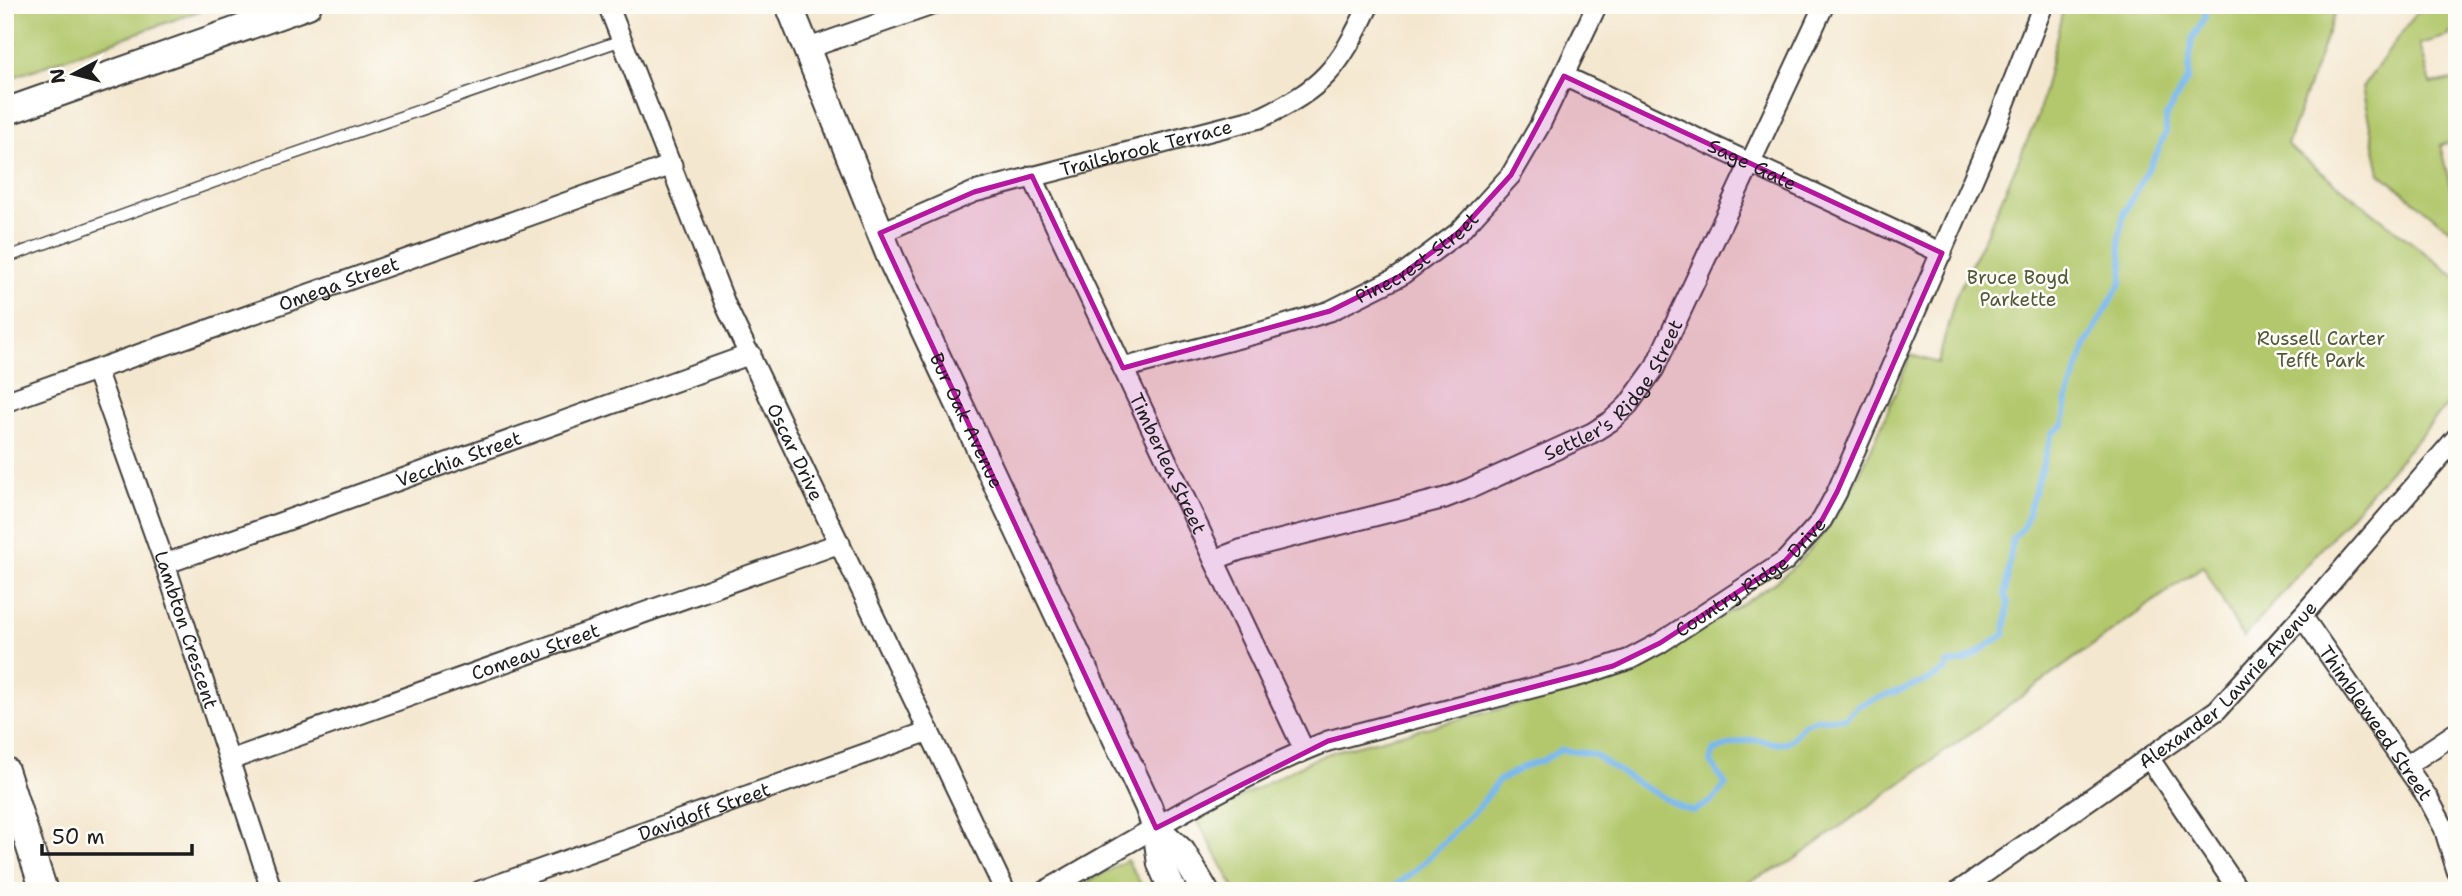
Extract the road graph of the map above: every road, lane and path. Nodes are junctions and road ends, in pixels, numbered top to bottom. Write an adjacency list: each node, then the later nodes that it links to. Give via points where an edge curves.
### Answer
1 (308, 5): 12 (street)
2 (608, 5): 9 (street, Oscar Drive)
3 (789, 5): 10 (street, Bur Oak Avenue)
4 (932, 5): 10 (street)
5 (1369, 5): 15 (street, Trailsbrook Terrace, via 1335,68 1285,107 1261,118)
6 (1597, 5): 11 (street, Pinecrest Street)
7 (1824, 5): 13 (street, Settler's Ridge Street)
8 (2043, 5): 17 (street, Country Ridge Drive)
9 (622, 40): 14 (street, Oscar Drive); 18 (lane)
10 (806, 49): 16 (street, Bur Oak Avenue)
11 (1564, 76): 13 (street, Sage Gate); 20 (street, Pinecrest Street, via 1511,175 1459,232 1400,276 1330,311)
12 (5, 112)
13 (1750, 163): 17 (street, Sage Gate); 25 (street, Settler's Ridge Street, via 1654,369 1611,421 1445,498)
14 (672, 165): 19 (street, Oscar Drive, via 726,306); 21 (street, Omega Street)
15 (1032, 176): 16 (street, Trailsbrook Terrace, via 974,192); 20 (street, Timberlea Street)
16 (880, 233): 35 (street, Bur Oak Avenue)
17 (1942, 253): 30 (street, Country Ridge Drive, via 1837,492 1822,520 1785,561 1660,643 1613,666)
18 (5, 258)
19 (751, 354): 24 (street, Oscar Drive); 26 (street, Vecchia Street)
20 (1123, 368): 25 (street, Timberlea Street)
21 (96, 370): 22 (street, Omega Street); 26 (street, Lambton Crescent)
22 (5, 402)
23 (2457, 437): 27 (street, Alexander Lawrie Avenue)
24 (840, 543): 28 (street, Oscar Drive); 32 (street, Comeau Street)
25 (1214, 560): 30 (street, Timberlea Street)
26 (165, 564): 32 (street, Lambton Crescent)
27 (2302, 616): 31 (street, Alexander Lawrie Avenue, via 2217,710); 33 (street, Thimbleweed Street)
28 (929, 731): 40 (street, Davidoff Street); 41 (street, Oscar Drive)
29 (2457, 732): 33 (street)
30 (1304, 750): 35 (street, Country Ridge Drive)
31 (2149, 758): 37 (street, Alexander Lawrie Avenue); 46 (street)
32 (230, 760): 39 (street, Lambton Crescent)
33 (2406, 766): 36 (street, Thimbleweed Street, via 2437,813)
34 (7, 785): 38 (street)
35 (1156, 828): 42 (street, Country Ridge Drive); 43 (street, Bur Oak Avenue, via 1161,864); 44 (street, Bur Oak Avenue, via 1182,852)
36 (2457, 871)
37 (1982, 884): 45 (street, Alexander Lawrie Avenue)
38 (44, 891)
39 (271, 891)
40 (480, 891)
41 (1005, 891)
42 (1045, 891)
43 (1174, 891)
44 (1205, 891)
45 (1959, 891)
46 (2239, 891)

